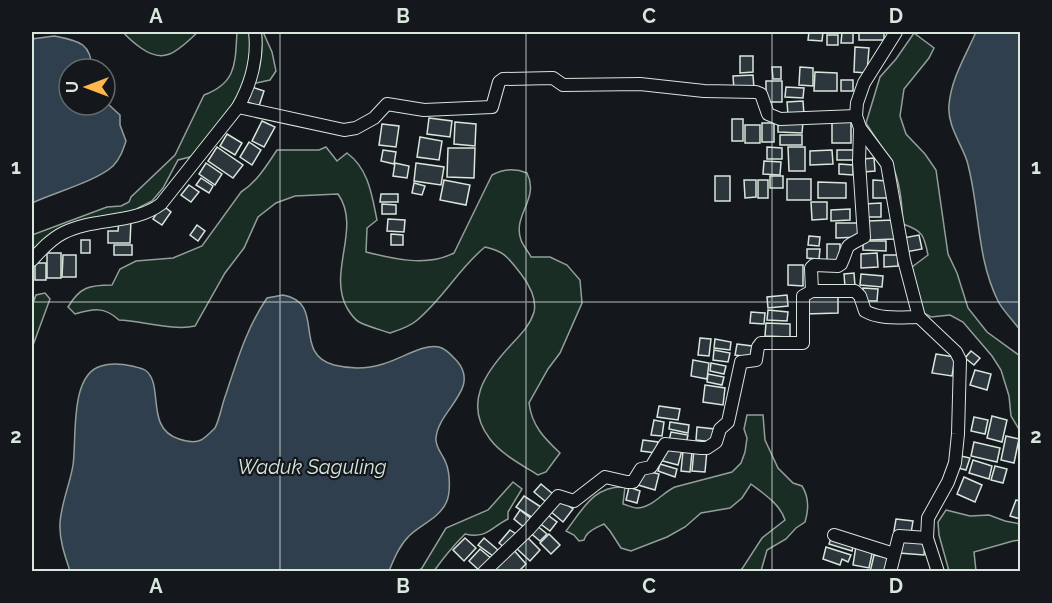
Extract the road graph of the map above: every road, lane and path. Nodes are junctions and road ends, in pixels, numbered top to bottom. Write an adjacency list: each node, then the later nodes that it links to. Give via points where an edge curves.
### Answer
1 (255, 32): 3 (street, via 254,65)
2 (896, 32): 4 (street, via 864,84 857,103)
3 (238, 107): 4 (street, via 350,130 374,118 387,104 424,110 492,107 503,79 553,78 563,85 640,84 756,92 761,94 768,114 780,119); 5 (street, via 151,212 64,232)
4 (858, 122): 6 (street, via 864,237 847,246 838,266 811,268); 7 (street, via 887,164 904,260)
5 (32, 260)
6 (812, 291): 7 (street, via 855,291 865,311 871,314); 11 (street, via 802,296 802,343 761,343 756,360 741,362 728,422 720,429 716,442 707,448 664,444 656,461 641,469 633,482 605,477 574,501 558,496)
7 (919, 317): 9 (street, via 956,352 960,365 955,463 928,518)
8 (834, 535): 10 (street)
9 (927, 538): 10 (street, via 899,536); 13 (street)
10 (894, 554): 12 (street)
11 (484, 572)
12 (890, 572)
13 (938, 572)

